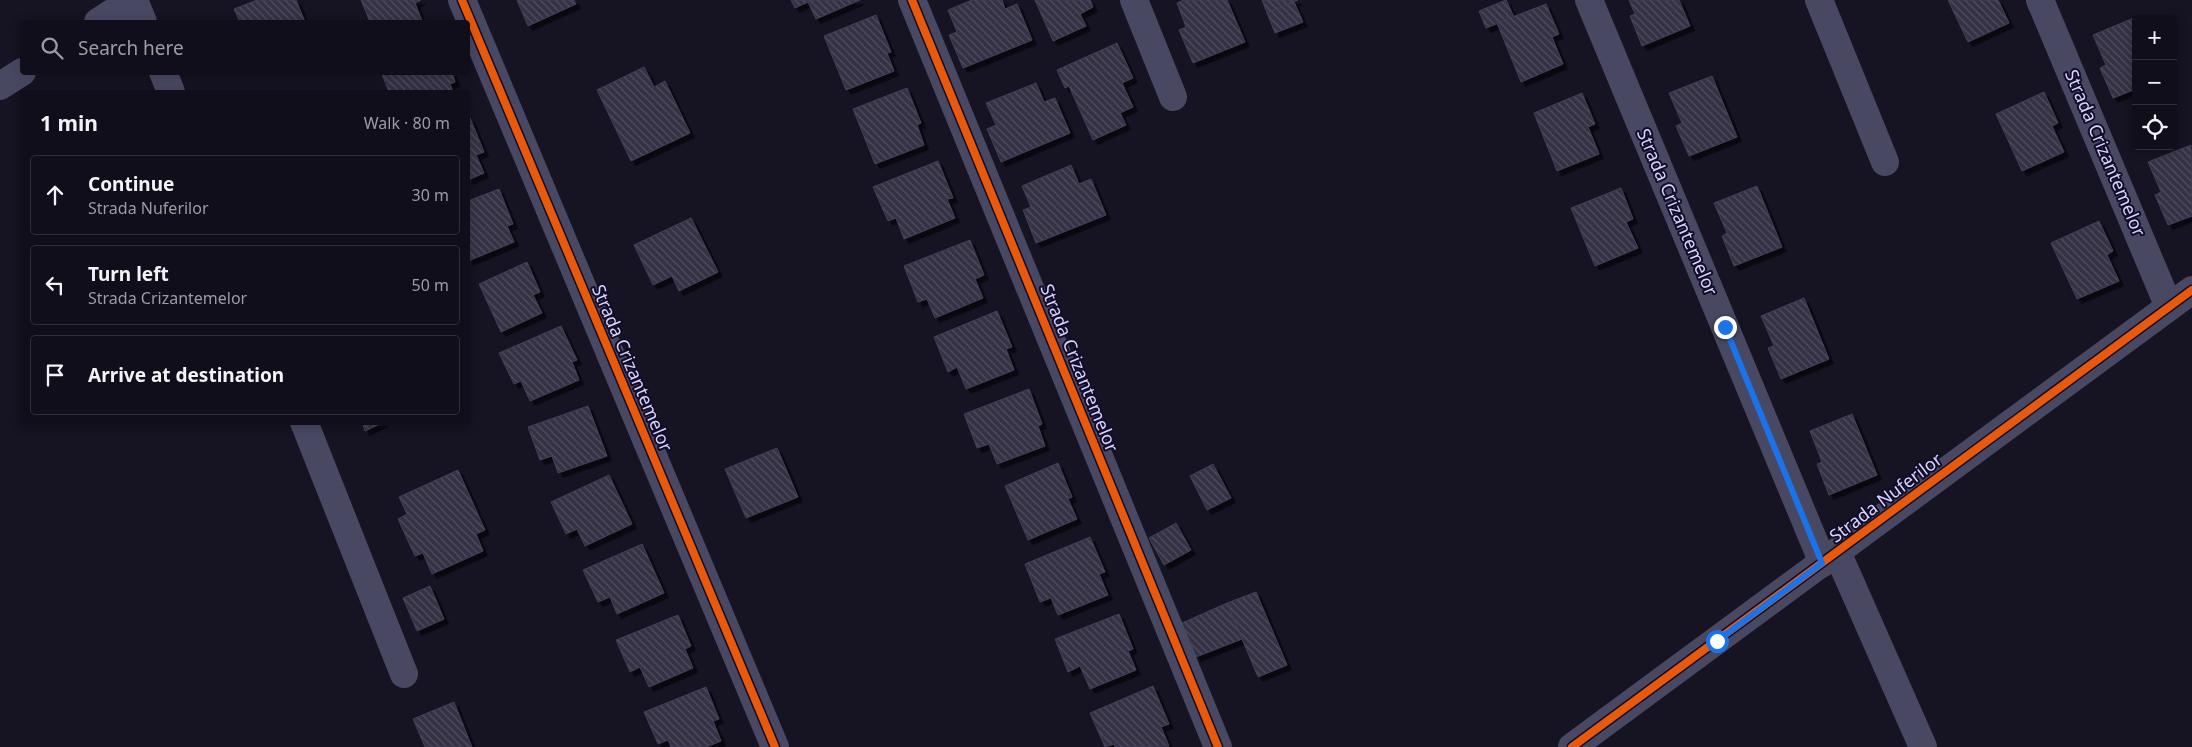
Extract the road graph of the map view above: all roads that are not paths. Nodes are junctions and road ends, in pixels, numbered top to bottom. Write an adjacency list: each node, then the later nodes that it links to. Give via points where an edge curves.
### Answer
1 (133, 0): 8 (street); 9 (street)
2 (462, 0): 21 (street, Strada Crizantemelor)
3 (912, 0): 22 (street, Strada Crizantemelor)
4 (1134, 0): 14 (street)
5 (1589, 0): 19 (street, Strada Crizantemelor)
6 (1819, 0): 15 (street)
7 (2040, 0): 17 (street, Strada Crizantemelor)
8 (101, 20)
9 (142, 20)
10 (20, 73): 12 (street)
11 (164, 75): 13 (street)
12 (0, 86)
13 (170, 90)
14 (1173, 97)
15 (1885, 162)
16 (2192, 290): 17 (street, Strada Nuferilor)
17 (2169, 307): 19 (street, Strada Nuferilor)
18 (305, 425): 20 (street)
19 (1830, 558): 23 (street, Strada Nuferilor); 24 (street, Strada Nuferilor)
20 (404, 674)
21 (775, 747)
22 (1218, 747)
23 (1572, 747)
24 (1922, 747)

